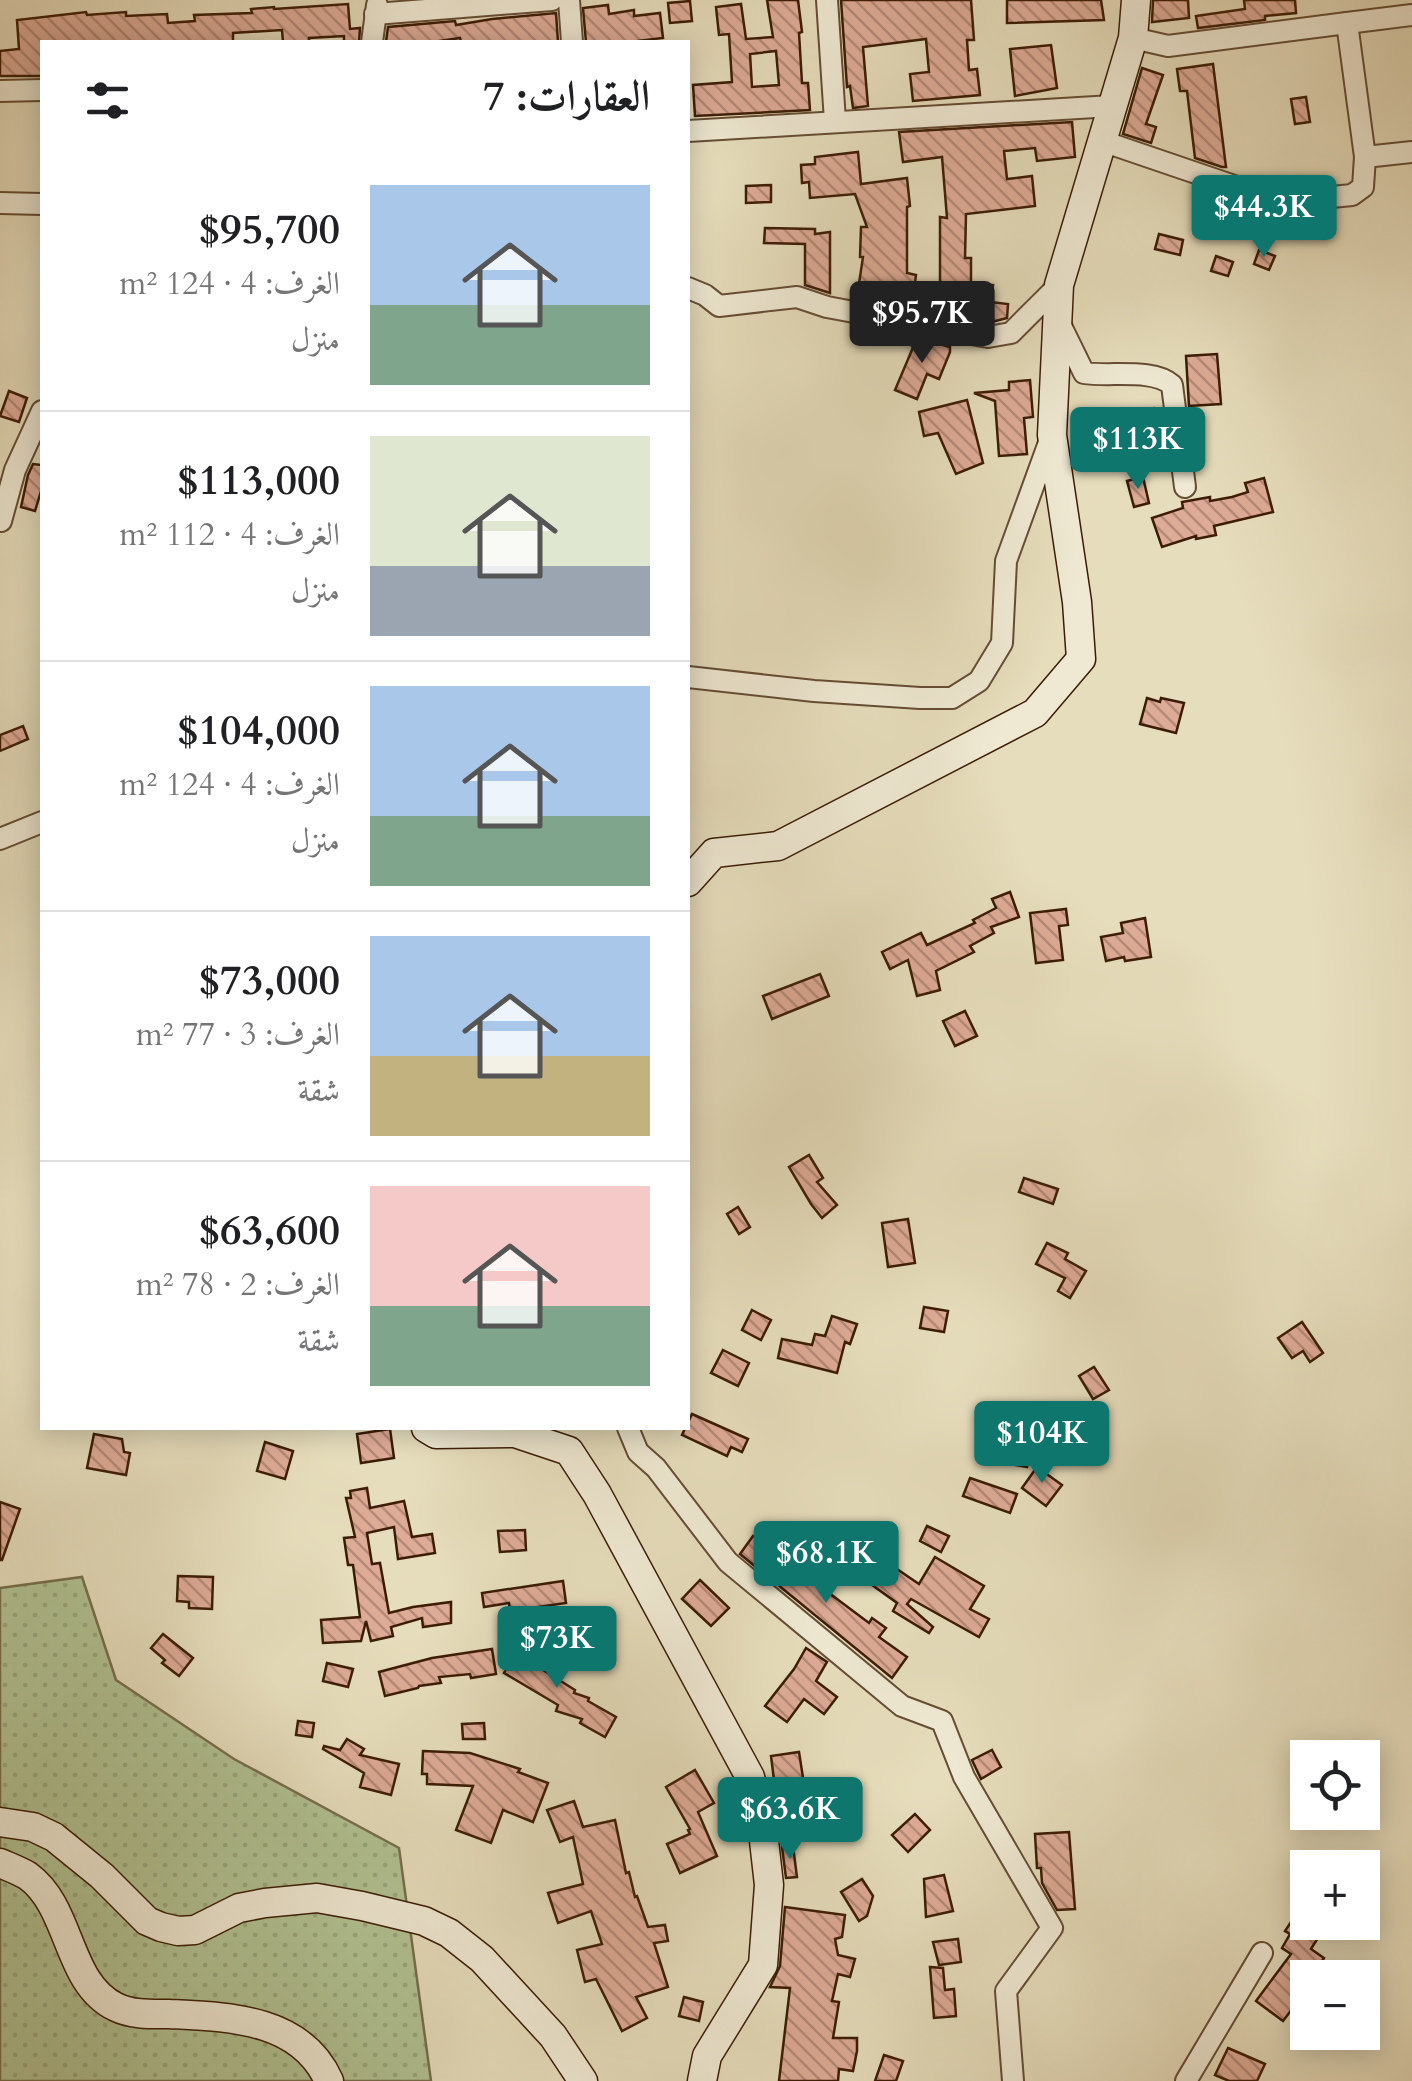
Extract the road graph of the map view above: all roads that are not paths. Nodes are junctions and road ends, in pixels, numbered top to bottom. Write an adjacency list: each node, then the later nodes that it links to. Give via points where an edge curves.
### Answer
1 (552, 0): 5 (street)
2 (569, 0): 10 (street)
3 (827, 0): 14 (street)
4 (1136, 0): 8 (main road)
5 (376, 7): 9 (street)
6 (1412, 16): 7 (street)
7 (1347, 23): 8 (street, via 1168,46); 18 (street)
8 (1133, 38): 13 (main road)
9 (372, 40)
10 (572, 40)
11 (0, 90): 12 (street)
12 (40, 90)
13 (1112, 106): 14 (street); 16 (main road)
14 (835, 121): 15 (street)
15 (690, 130)
16 (1102, 142): 18 (street, via 1281,202 1352,195 1364,187); 21 (main road)
17 (1412, 152): 18 (street)
18 (1365, 157)
19 (0, 203): 20 (street)
20 (40, 204)
21 (1059, 285): 22 (street, via 1011,333 988,338 797,298 720,306); 23 (main road)
22 (690, 289)
23 (1058, 318): 25 (main road); 26 (street, via 1084,373 1147,375 1172,384)
24 (40, 416): 27 (street)
25 (1052, 435): 28 (street, via 1006,562 1002,643 979,680 952,698 920,698); 31 (main road, via 1081,659 1035,713 778,846 714,853)
26 (1186, 486)
27 (1, 521)
28 (690, 677)
29 (40, 823): 30 (street)
30 (0, 839)
31 (690, 880)
32 (429, 1430): 39 (main road, via 516,1433 569,1451 750,1777 769,1885 763,1964 707,2056)
33 (629, 1430): 40 (street, via 638,1452 728,1562 902,1706 942,1721 964,1777 1052,1928 1006,1991)
34 (0, 1822): 38 (main road, via 54,1837 160,1928 195,1930 239,1908 316,1898 424,1921 482,1959 553,2036)
35 (0, 1863): 37 (main road, via 42,1891 91,1987 116,2008 255,2023 306,2047)
36 (1262, 1953): 41 (street)
37 (328, 2081)
38 (583, 2081)
39 (702, 2081)
40 (1013, 2081)
41 (1186, 2081)

